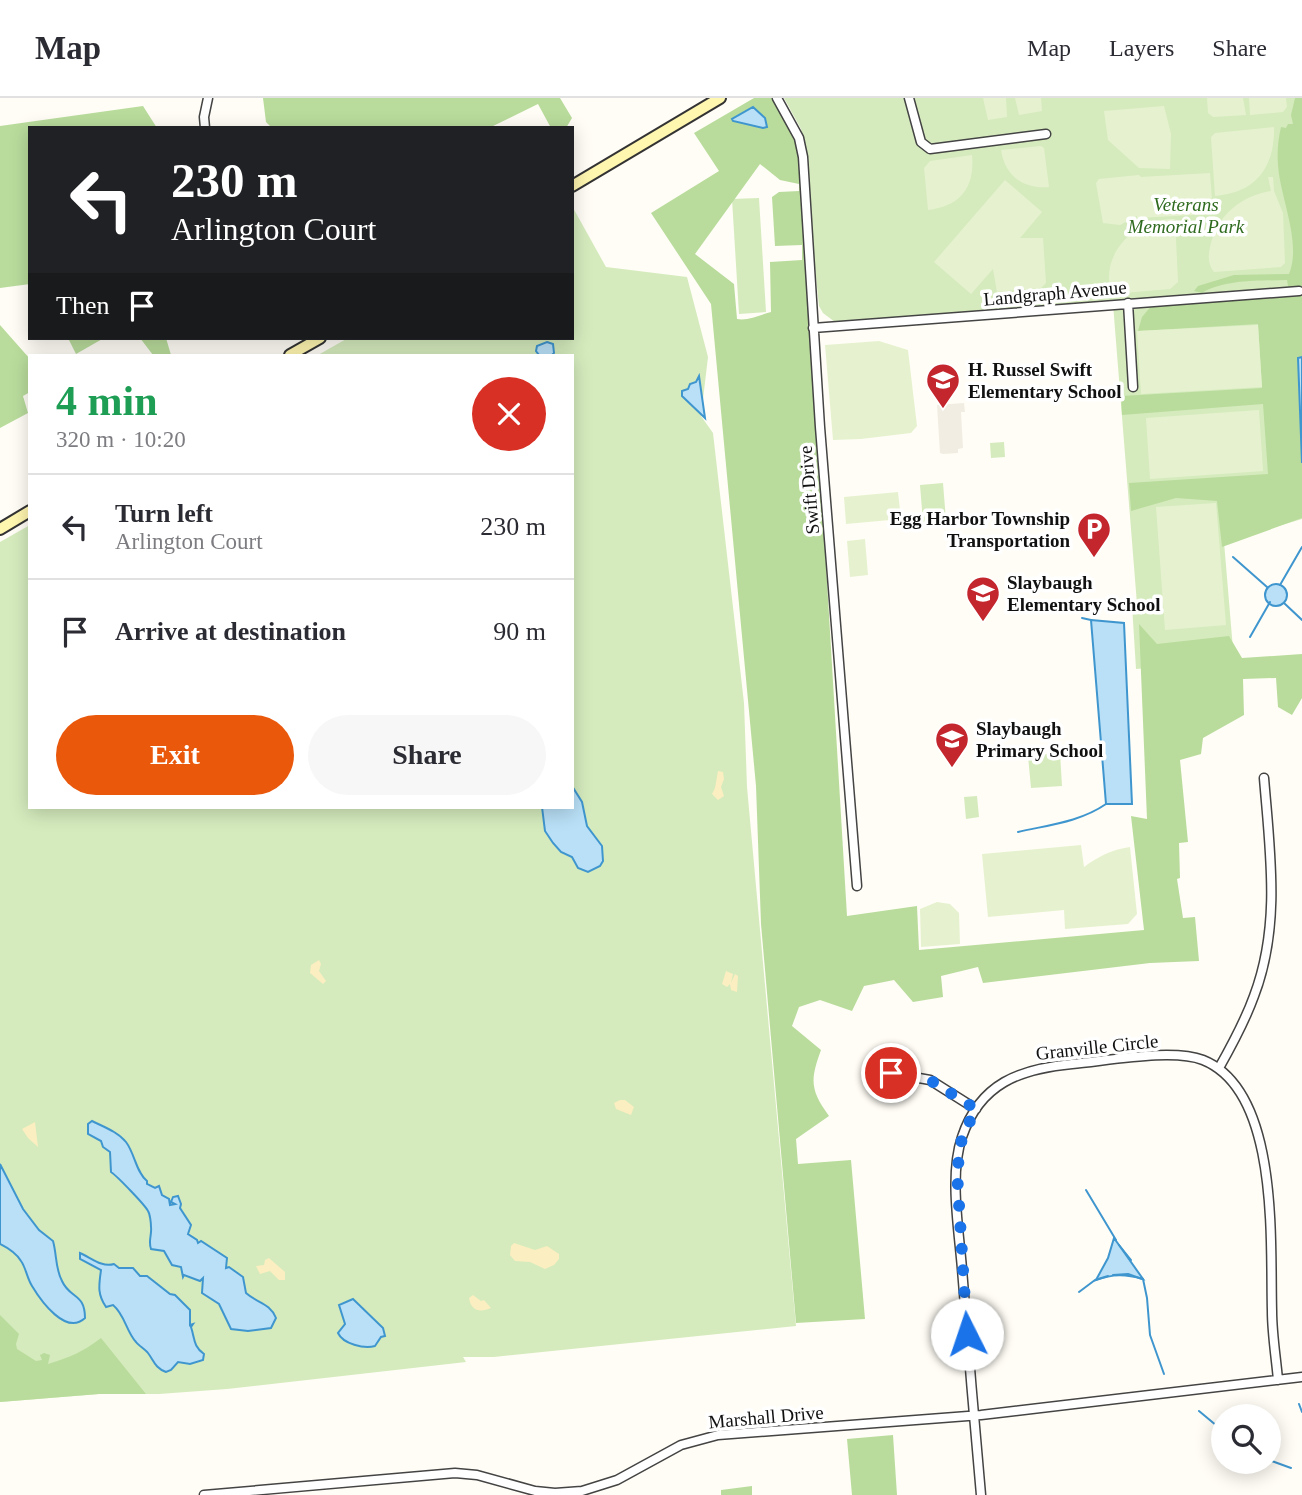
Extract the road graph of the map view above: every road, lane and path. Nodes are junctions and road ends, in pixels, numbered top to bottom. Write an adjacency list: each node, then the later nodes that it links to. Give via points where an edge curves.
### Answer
1 (208, 98): 5 (street)
2 (720, 98): 7 (main road)
3 (777, 98): 10 (street, Swift Drive, via 802,153)
4 (909, 98): 6 (street, via 921,142 930,149)
5 (205, 126)
6 (1046, 134)
7 (574, 185)
8 (1298, 291): 9 (street, Landgraph Avenue)
9 (1128, 303): 10 (street, Landgraph Avenue); 13 (street)
10 (813, 328): 17 (street, Swift Drive)
11 (316, 340): 12 (main road)
12 (292, 354)
13 (1133, 387)
14 (28, 512): 15 (main road)
15 (0, 529)
16 (1264, 778): 18 (street, via 1272,881 1268,947 1255,996)
17 (857, 886)
18 (1219, 1069): 20 (street, Granville Circle, via 1180,1055 1043,1067 1010,1079); 22 (street, Granville Circle, via 1250,1107 1264,1160)
19 (891, 1073): 20 (street, via 930,1080)
20 (976, 1109): 23 (street, Granville Circle, via 962,1137 957,1172)
21 (1302, 1377): 22 (street, Marshall Drive)
22 (1278, 1380): 23 (street, Marshall Drive)
23 (973, 1415): 24 (street, Marshall Drive, via 705,1437 669,1450 607,1484 566,1493 530,1490 462,1472); 25 (street, Granville Circle)
24 (204, 1495)
25 (981, 1495)

